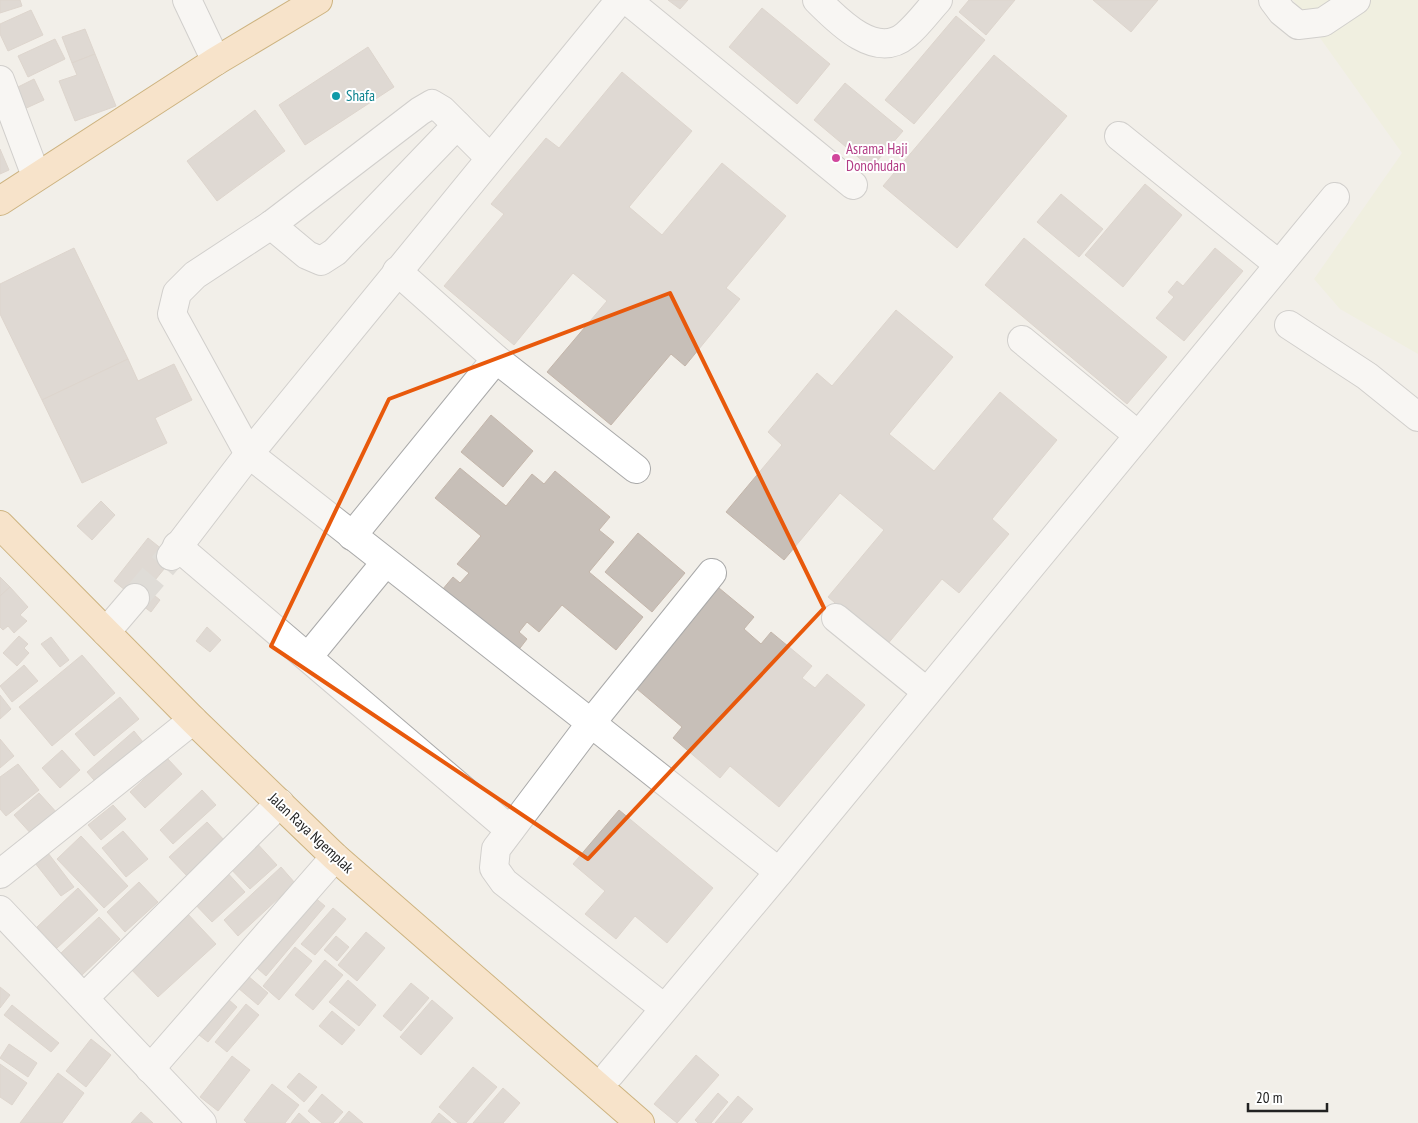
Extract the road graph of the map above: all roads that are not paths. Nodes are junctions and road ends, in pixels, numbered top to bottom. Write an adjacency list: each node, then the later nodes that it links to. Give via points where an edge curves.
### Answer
1 (187, 0): 9 (street)
2 (318, 0): 9 (main road)
3 (620, 0): 13 (street)
4 (627, 0): 15 (street)
5 (817, 0): 6 (street, via 846,29 865,39 886,43 905,36)
6 (938, 0)
7 (1273, 0): 8 (street, via 1298,24 1323,22)
8 (1356, 0)
9 (216, 61): 14 (main road)
10 (0, 80): 14 (street)
11 (457, 125): 13 (street); 18 (street, via 432,104); 18 (street, via 335,252 321,261 307,255)
12 (1119, 136): 19 (street)
13 (490, 158): 20 (street)
14 (36, 176): 17 (main road)
15 (853, 185)
16 (1335, 196): 19 (street)
17 (0, 201)
18 (271, 225): 26 (street, via 195,275 177,293 172,314)
19 (1278, 264): 25 (street)
20 (397, 271): 23 (street); 26 (street)
21 (1289, 325): 24 (street, via 1367,376)
22 (1022, 340): 25 (street)
23 (496, 359): 27 (street); 29 (street)
24 (1418, 417)
25 (1138, 435): 36 (street)
26 (249, 454): 29 (street); 35 (street, via 174,551)
27 (636, 469)
28 (0, 525): 34 (main road, Jalan Raya Ngemplak)
29 (352, 536): 30 (street)
30 (385, 563): 35 (street); 38 (street)
31 (712, 573): 38 (street)
32 (135, 598): 34 (street)
33 (836, 618): 36 (street)
34 (106, 632): 37 (main road, Jalan Raya Ngemplak)
35 (308, 657): 40 (street)
36 (927, 692): 42 (street)
37 (193, 720): 39 (main road, Jalan Raya Ngemplak); 43 (street)
38 (591, 723): 40 (street); 42 (street)
39 (280, 804): 41 (main road, Jalan Raya Ngemplak); 45 (street)
40 (510, 830): 46 (street, via 496,849 494,868 504,882)
41 (335, 857): 47 (street); 49 (main road, Jalan Raya Ngemplak)
42 (779, 872): 46 (street)
43 (0, 874)
44 (0, 910): 45 (street)
45 (84, 998): 47 (street)
46 (664, 1008): 48 (street)
47 (150, 1069): 50 (street)
48 (610, 1074)
49 (630, 1120)
50 (197, 1121)

